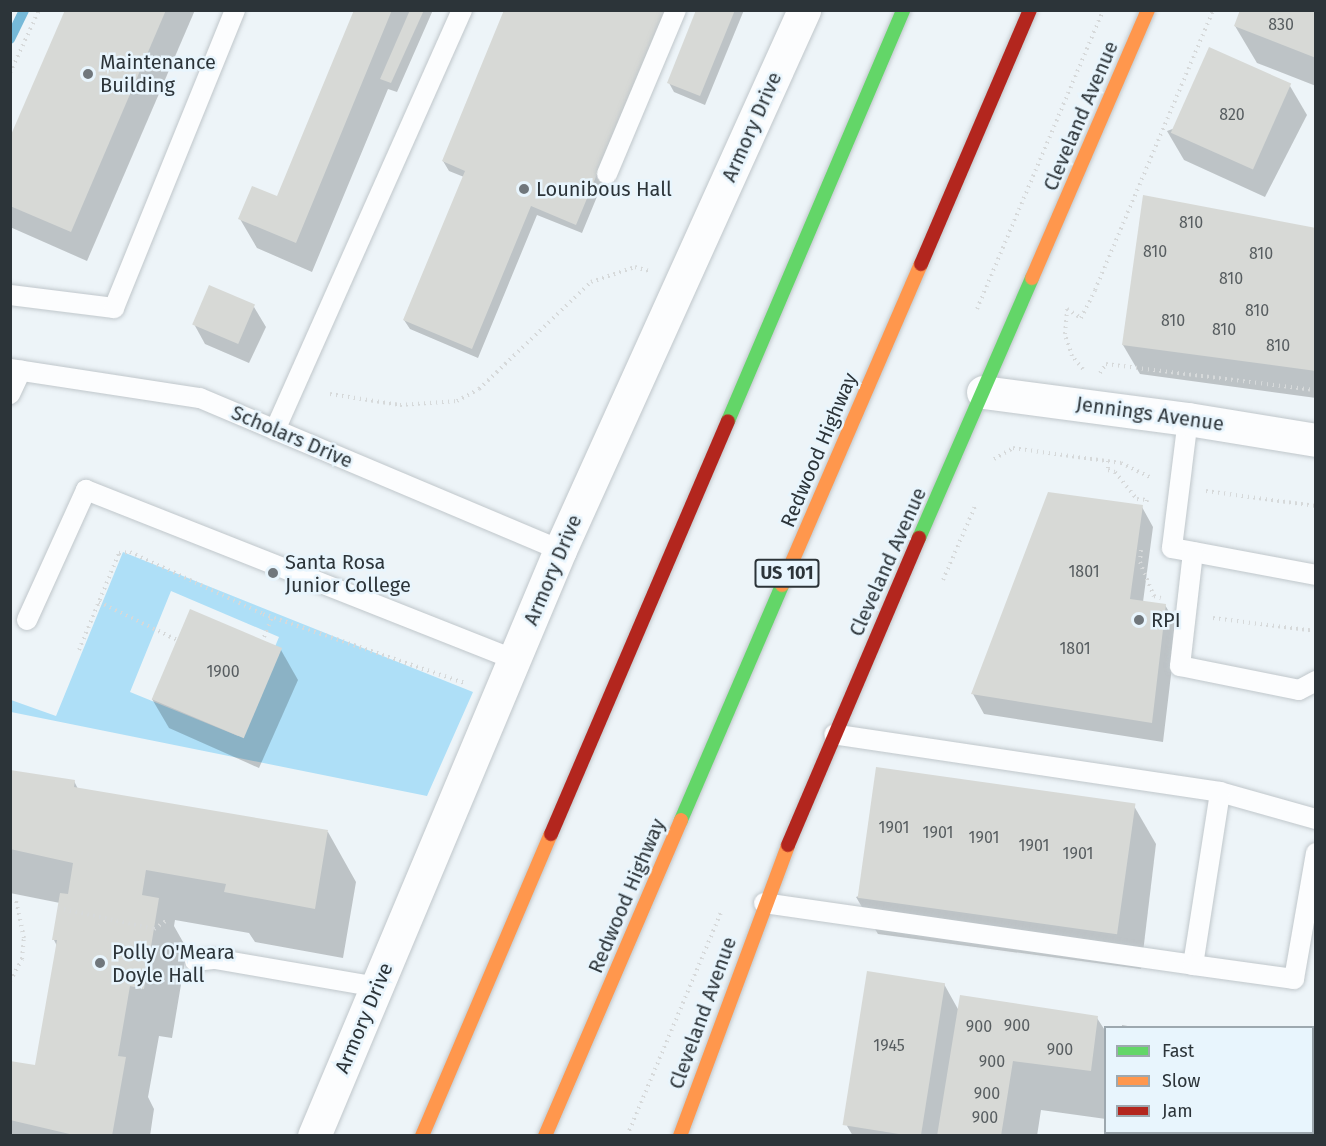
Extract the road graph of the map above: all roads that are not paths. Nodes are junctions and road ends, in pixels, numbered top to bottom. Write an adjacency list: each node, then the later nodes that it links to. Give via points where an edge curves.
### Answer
1 (235, 10): 9 (lane, via 114,308)
2 (462, 10): 14 (lane)
3 (676, 10): 8 (lane)
4 (804, 10): 16 (street, Armory Drive)
5 (903, 10): 31 (main road)
6 (1030, 10): 32 (main road, Redwood Highway / US 101)
7 (1148, 10): 11 (main road, Cleveland Avenue)
8 (607, 174)
9 (10, 295)
10 (16, 370): 12 (lane); 14 (lane, Scholars Drive, via 200,398)
11 (983, 392): 13 (street, Jennings Avenue); 22 (main road, Cleveland Avenue)
12 (10, 394)
13 (1188, 419): 15 (street, Jennings Avenue); 17 (lane, via 1173,548)
14 (276, 430): 16 (lane, Scholars Drive)
15 (1316, 440)
16 (560, 550): 20 (street, Armory Drive)
17 (1193, 552): 18 (lane); 21 (lane, via 1180,666 1299,690)
18 (1316, 575)
19 (27, 620): 20 (lane, via 86,490)
20 (516, 660): 29 (street, Armory Drive)
21 (1316, 681)
22 (834, 734): 23 (lane); 26 (main road, Cleveland Avenue)
23 (1220, 792): 24 (lane); 28 (lane)
24 (1316, 819)
25 (1316, 853): 28 (lane, via 1294,980)
26 (764, 903): 28 (lane); 33 (main road, Cleveland Avenue)
27 (195, 961): 29 (lane, via 215,959)
28 (1193, 965)
29 (377, 987): 30 (street, Armory Drive)
30 (314, 1136)
31 (422, 1136)
32 (545, 1136)
33 (680, 1136)

